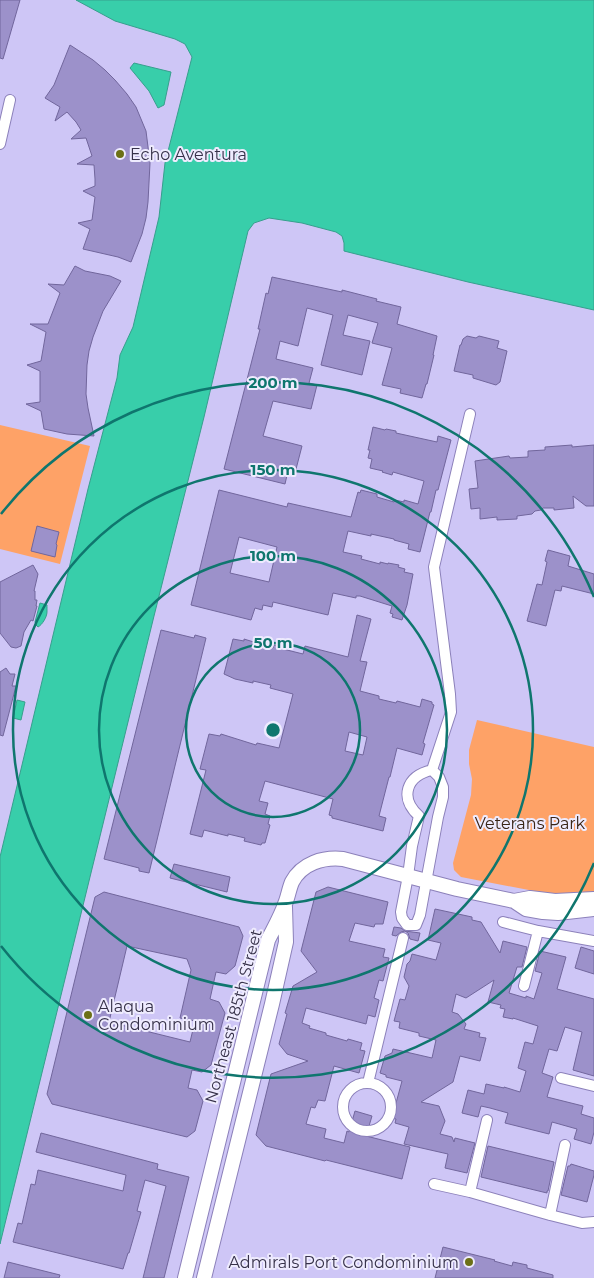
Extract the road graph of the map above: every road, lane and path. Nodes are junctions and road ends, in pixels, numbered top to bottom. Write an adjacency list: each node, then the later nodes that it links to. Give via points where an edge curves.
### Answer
1 (10, 100): 2 (street)
2 (0, 144)
3 (470, 414): 4 (street, via 434,567 451,712)
4 (432, 770): 5 (street, via 415,777 410,784 408,802 419,816); 6 (street, via 443,787 444,797)
5 (408, 876): 6 (street); 9 (street, via 343,859 321,860 297,874); 12 (street, via 401,912)
6 (426, 881): 8 (street); 12 (street, via 418,921)
7 (594, 899): 8 (street, via 555,901 530,898)
8 (514, 901): 10 (street, via 526,909 543,912)
9 (285, 904): 16 (street, Northeast 185th Street, via 268,940); 17 (street, Northeast 185th Street, via 286,942)
10 (594, 909)
11 (503, 922): 13 (street)
12 (406, 931): 19 (street)
13 (538, 931): 14 (street); 15 (street)
14 (594, 941)
15 (524, 986)
16 (254, 999): 17 (street); 27 (street, Northeast 185th Street)
17 (272, 1004): 28 (street, Northeast 185th Street)
18 (561, 1078): 20 (street)
19 (368, 1083): 19 (street, via 348,1092 343,1106 352,1126 365,1131 383,1125 391,1108 384,1091)
20 (594, 1086)
21 (487, 1120): 24 (street)
22 (565, 1145): 25 (street)
23 (434, 1184): 24 (street)
24 (470, 1192): 25 (street)
25 (550, 1215): 26 (street, via 582,1223)
26 (594, 1222)
27 (185, 1278)
28 (204, 1278)

